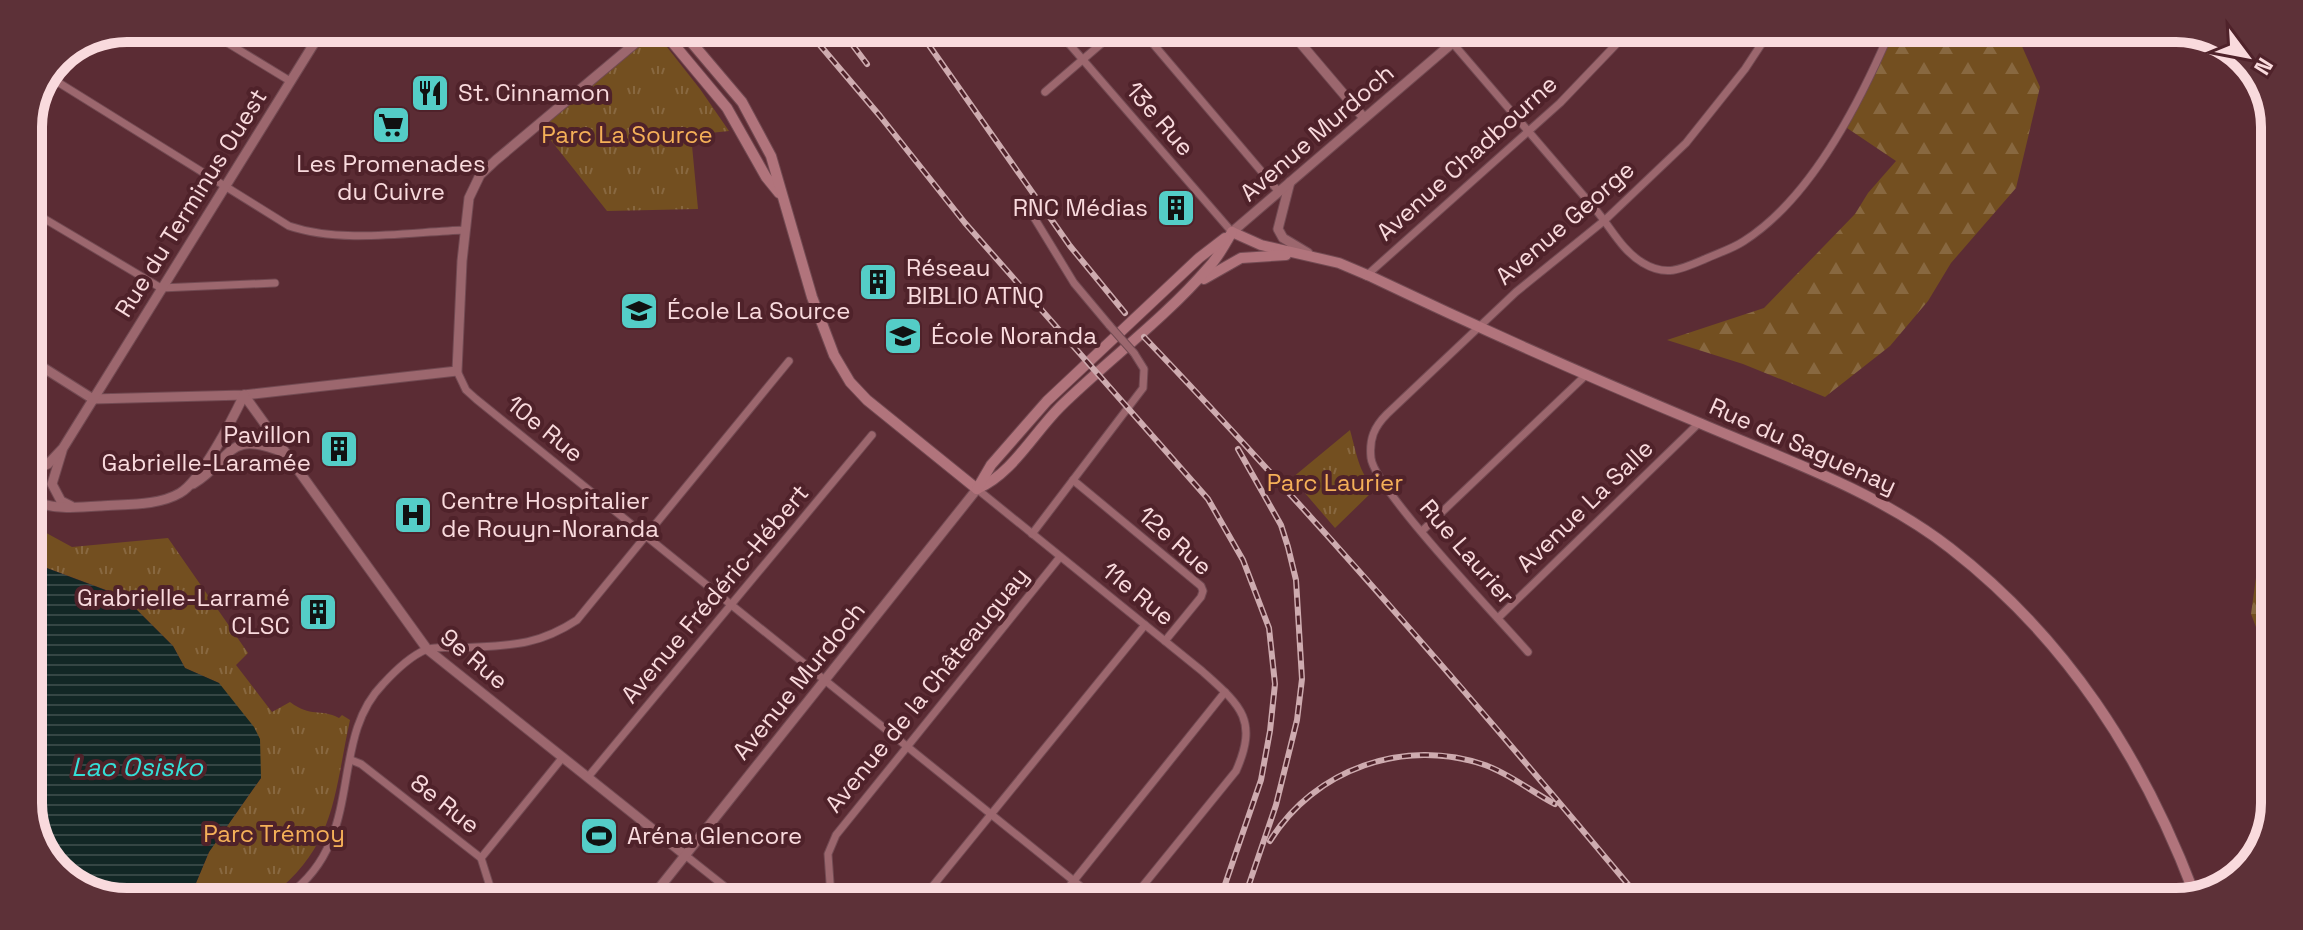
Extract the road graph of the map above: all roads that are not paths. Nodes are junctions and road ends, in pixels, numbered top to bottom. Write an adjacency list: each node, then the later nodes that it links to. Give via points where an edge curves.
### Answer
1 (226, 42): 16 (street)
2 (315, 42): 16 (street, Rue du Terminus Ouest)
3 (637, 42): 27 (street, via 480,175 469,198)
4 (672, 42): 23 (main road, via 727,108)
5 (691, 42): 23 (main road, via 753,118 777,171)
6 (1067, 42): 14 (street, 13e Rue)
7 (1103, 42): 14 (street)
8 (1152, 42): 22 (street)
9 (1299, 42): 18 (street)
10 (1452, 42): 18 (street, Avenue Murdoch); 19 (street)
11 (1618, 42): 19 (street, Avenue Chadbourne)
12 (1763, 42): 26 (street, Avenue George, via 1686,143)
13 (1885, 42): 26 (street, via 1857,105 1829,147 1780,213 1744,241 1696,264 1660,271 1635,258)
14 (1083, 60): 17 (street); 28 (street, 13e Rue)
15 (56, 81): 21 (street)
16 (290, 81): 21 (street, Rue du Terminus Ouest)
17 (1045, 92)
18 (1364, 118): 20 (street, Avenue Murdoch)
19 (1528, 131): 26 (street); 30 (street, Avenue Chadbourne)
20 (1290, 182): 22 (street, Avenue Murdoch); 29 (street, via 1278,229 1283,238)
21 (223, 187): 27 (street, via 311,234); 32 (street, Rue du Terminus Ouest)
22 (1279, 192): 28 (street, Avenue Murdoch)
23 (782, 197): 49 (main road, via 825,335 850,382)
24 (1027, 206): 47 (street, bridge, via 1074,283 1144,369 1143,388)
25 (42, 217): 32 (street)
26 (1605, 220): 34 (street, Avenue George)
27 (465, 230): 37 (street)
28 (1232, 232): 29 (main road, Rue du Saguenay, via 1261,245); 33 (main road, Avenue Murdoch); 49 (main road, Avenue Murdoch, via 1047,401)
29 (1318, 258): 30 (main road, Rue du Saguenay); 33 (main road, via 1241,258)
30 (1366, 276): 34 (main road, Rue du Saguenay)
31 (275, 283): 32 (street)
32 (161, 288): 40 (street, Rue du Terminus Ouest)
33 (1183, 294): 49 (main road, Avenue Murdoch, via 1074,393 993,482)
34 (1479, 326): 38 (main road, Rue du Saguenay); 42 (street, Avenue George)
35 (789, 361): 54 (street)
36 (42, 367): 40 (street)
37 (457, 371): 39 (street); 54 (street, 10e Rue, via 476,399)
38 (1587, 374): 41 (main road, Rue du Saguenay); 52 (street)
39 (244, 395): 40 (street); 45 (street, 9e Rue); 48 (street)
40 (93, 399): 44 (street, Rue du Terminus Ouest)
41 (1699, 423): 57 (street, Avenue La Salle); 73 (main road, Rue du Saguenay, via 1896,512 1949,547 2029,619 2109,719 2147,786)
42 (1374, 429): 52 (street, Rue Laurier, via 1374,468)
43 (872, 435): 56 (street, Avenue Frédéric-Hébert)
44 (63, 448): 46 (street); 51 (street, via 52,484 61,501)
45 (286, 453): 48 (street, via 251,443 238,445 209,475); 60 (street, 9e Rue)
46 (42, 466)
47 (1073, 480): 53 (street); 59 (street, 12e Rue, via 1201,586 1201,597)
48 (187, 488): 51 (street, via 154,502)
49 (977, 489): 53 (street, 11e Rue); 62 (street, Avenue Murdoch)
50 (42, 504): 51 (street)
51 (74, 508)
52 (1422, 531): 57 (street, Rue Laurier)
53 (1032, 534): 55 (street, 11e Rue)
54 (646, 536): 56 (street, 10e Rue); 60 (street, via 577,620 551,636 518,644)
55 (1060, 557): 58 (street, 11e Rue); 64 (street, Avenue de la Châteauguay)
56 (732, 604): 62 (street, 10e Rue); 67 (street, Avenue Frédéric-Hébert)
57 (1498, 618): 61 (street, Rue Laurier)
58 (1145, 625): 59 (street, 11e Rue); 68 (street)
59 (1165, 641): 63 (street, 11e Rue)
60 (427, 649): 65 (street, 9e Rue); 66 (street, via 371,699)
61 (1528, 652)
62 (826, 680): 64 (street, 10e Rue); 69 (street, Avenue Murdoch)
63 (1225, 692): 71 (street); 83 (street, 11e Rue, via 1242,714 1247,747 1236,771)
64 (908, 746): 68 (street, 10e Rue); 79 (street, Avenue de la Châteauguay, via 831,844)
65 (563, 757): 67 (street, 9e Rue); 70 (street)
66 (351, 760): 70 (street, 8e Rue); 72 (street, via 335,833)
67 (588, 777): 69 (street, 9e Rue)
68 (991, 814): 71 (street, 10e Rue); 80 (street)
69 (685, 855): 77 (street, Avenue Murdoch); 78 (street, 9e Rue)
70 (481, 858): 76 (street, 8e Rue)
71 (1074, 881): 81 (street); 82 (street, 10e Rue)
72 (301, 886): 74 (street); 75 (street)
73 (2192, 886)
74 (298, 888)
75 (304, 888)
76 (490, 888)
77 (659, 888)
78 (727, 888)
79 (830, 888)
80 (931, 888)
81 (1068, 888)
82 (1083, 888)
83 (1141, 888)

